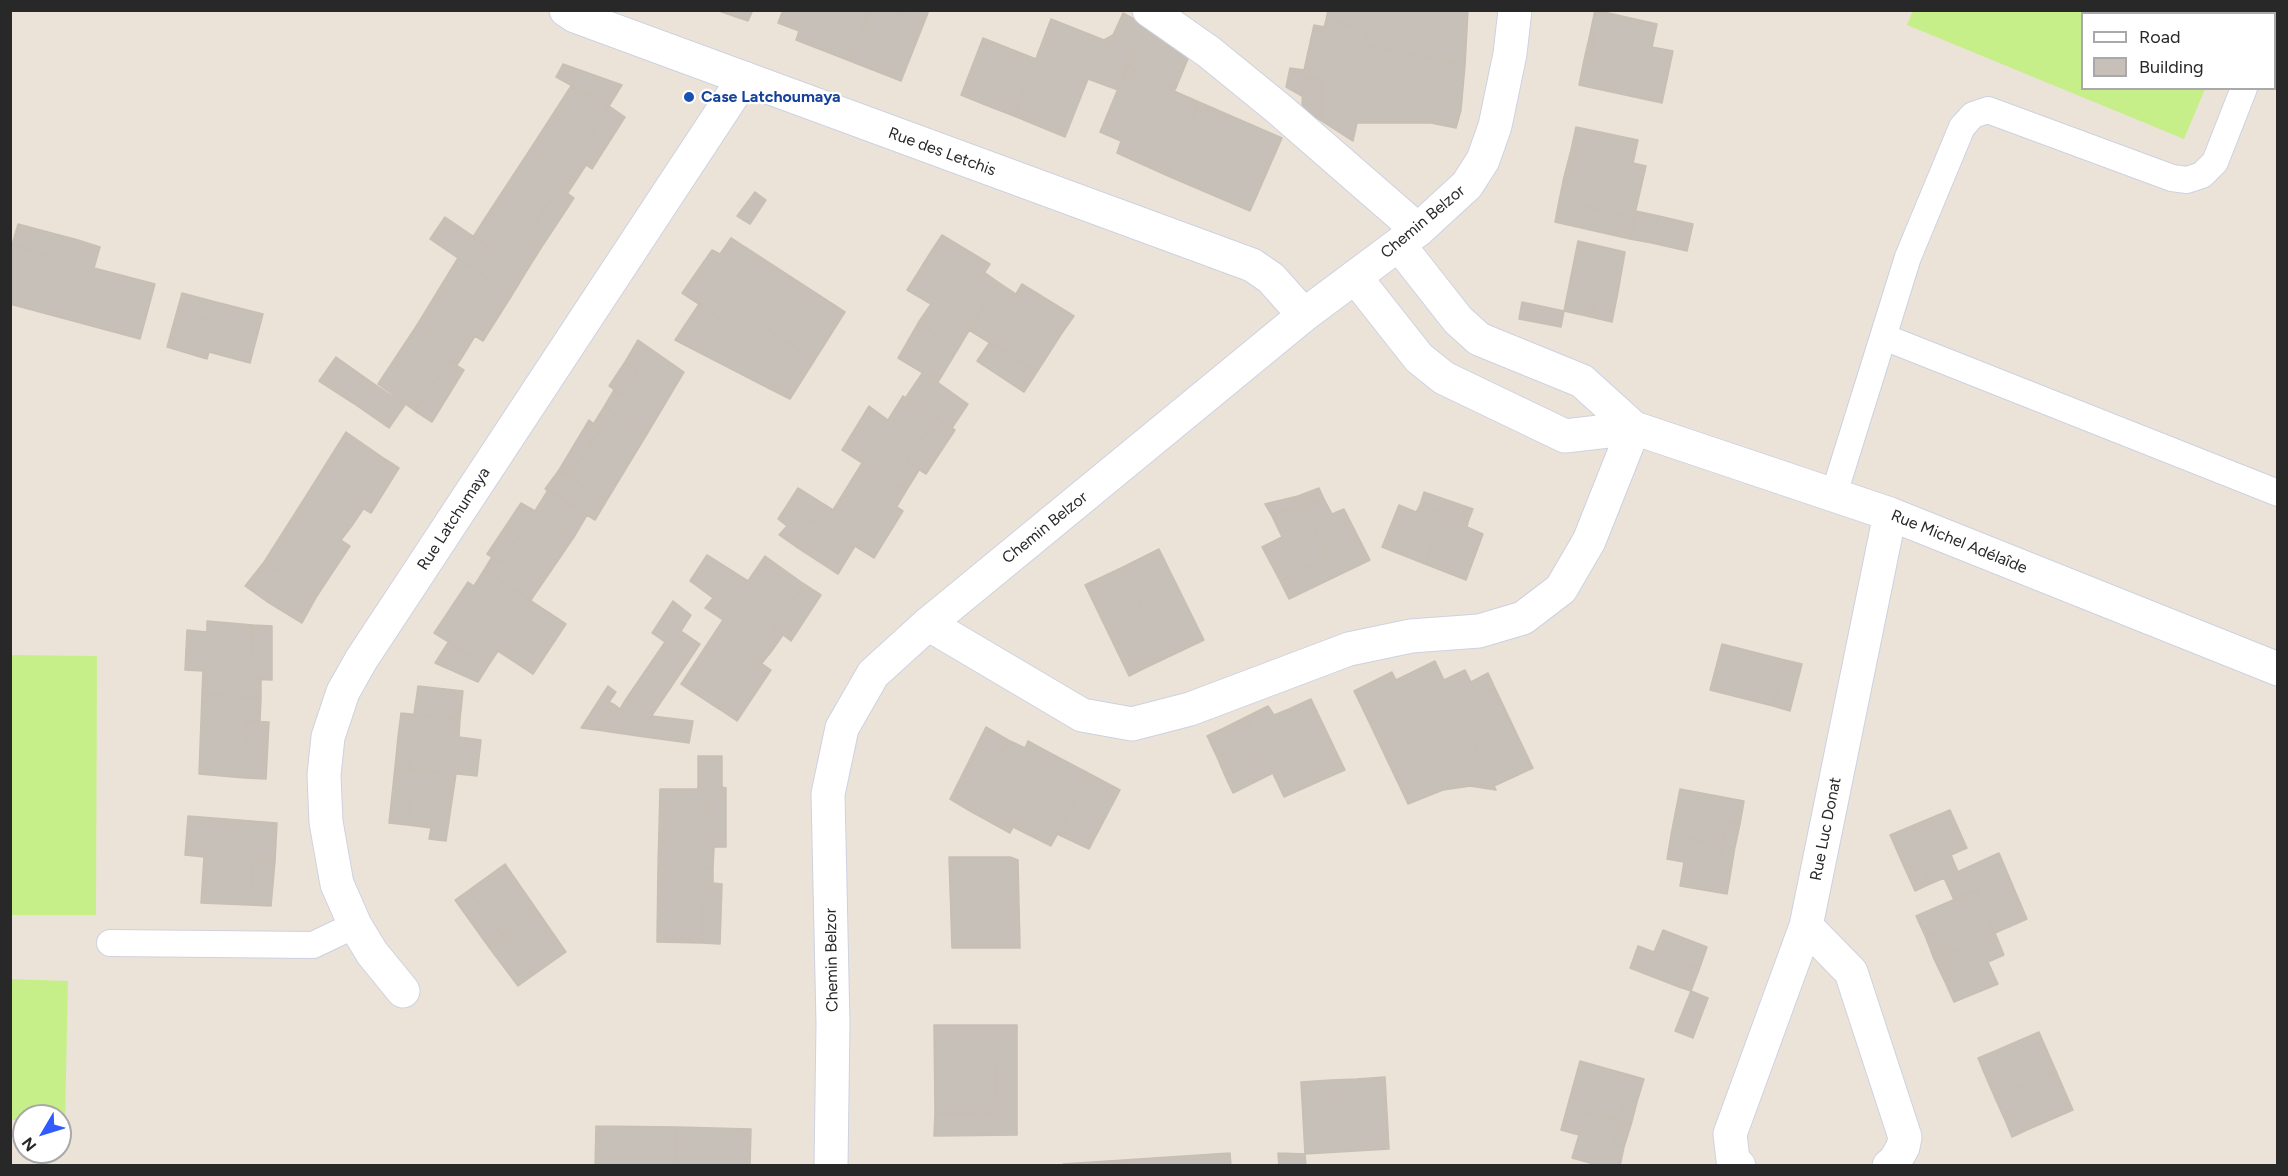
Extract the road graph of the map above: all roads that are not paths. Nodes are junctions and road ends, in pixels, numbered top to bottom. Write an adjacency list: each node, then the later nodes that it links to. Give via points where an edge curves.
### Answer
1 (566, 10): 4 (street, Rue des Letchis)
2 (1149, 10): 6 (street, via 1279,109)
3 (1515, 10): 6 (street, Chemin Belzor, via 1495,126 1483,160 1467,185)
4 (744, 78): 8 (street, Rue des Letchis, via 1252,265 1270,278); 16 (street, Rue Latchumaya, via 343,692 328,737 324,775 326,822 337,884)
5 (2243, 90): 9 (lane, via 2215,162 2202,175 2187,180 2172,178 1996,112 1988,110 1973,115 1962,127 1908,257)
6 (1408, 237): 7 (street, Chemin Belzor); 10 (street, Rue Michel Adélaîde, via 1458,320 1479,339 1582,381)
7 (1355, 277): 8 (street, Chemin Belzor); 10 (street, Rue Michel Adélaîde, via 1419,358 1444,378 1565,436)
8 (1304, 315): 14 (street, Chemin Belzor)
9 (1884, 337): 11 (lane); 12 (lane)
10 (1634, 428): 12 (street, Rue Michel Adélaîde); 14 (street, via 1589,541 1561,589 1523,618 1479,631 1411,636 1349,649 1190,709 1132,724 1082,715)
11 (2277, 493)
12 (1834, 494): 13 (street, Rue Michel Adélaîde)
13 (1890, 514): 15 (street, Rue Michel Adélaîde); 17 (street, Rue Luc Donat)
14 (928, 624): 20 (street, Chemin Belzor, via 873,674 842,728 828,794 833,1024)
15 (2277, 669)
16 (355, 925): 18 (lane, via 313,945); 19 (street, Rue Latchumaya)
17 (1806, 926): 21 (street, Rue Luc Donat, via 1730,1134 1733,1160); 22 (street, via 1851,972 1905,1137 1903,1147)
18 (110, 943)
19 (403, 991)
20 (831, 1166)
21 (1739, 1166)
22 (1889, 1166)

